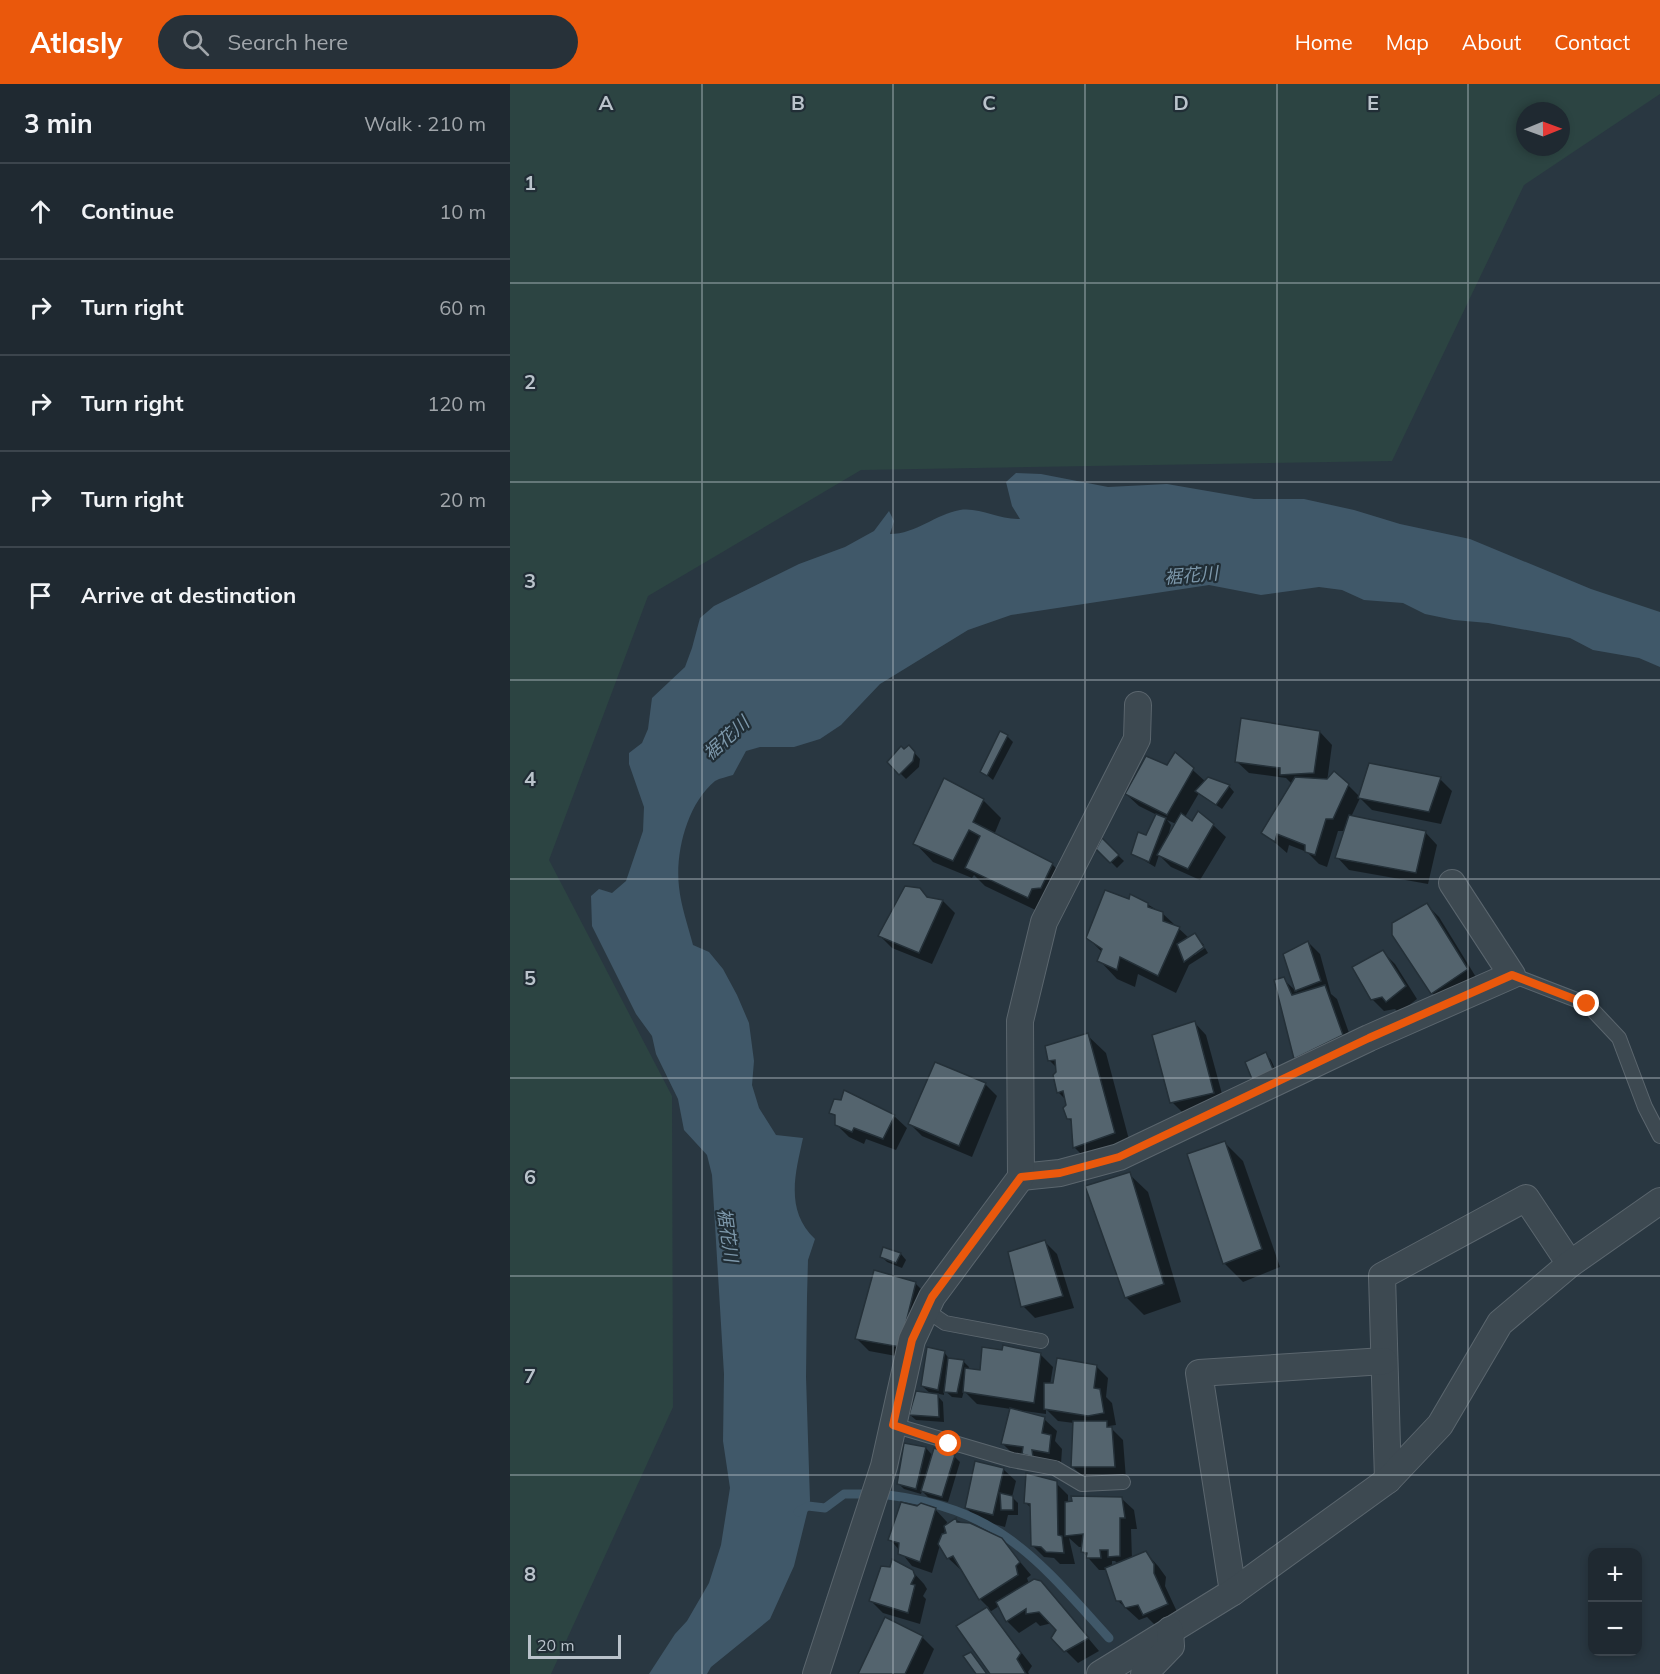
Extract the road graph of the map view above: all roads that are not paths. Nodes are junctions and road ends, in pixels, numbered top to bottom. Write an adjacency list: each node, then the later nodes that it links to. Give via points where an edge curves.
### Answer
1 (1138, 705): 5 (street, via 1137,739 1044,922 1020,1021)
2 (1452, 883): 3 (street)
3 (1512, 975): 4 (lane, via 1587,1004 1619,1038); 5 (street, via 1119,1157 1060,1173)
4 (1660, 1136)
5 (1021, 1177): 8 (street)
6 (1660, 1201): 7 (street)
7 (1570, 1264): 10 (street, via 1526,1198 1382,1276); 12 (street, via 1500,1323 1440,1425)
8 (926, 1310): 9 (lane, via 945,1323); 11 (street, via 912,1340)
9 (1041, 1341)
10 (1384, 1361): 12 (street); 14 (street, via 1199,1372)
11 (893, 1425): 13 (lane, via 981,1452 1055,1468 1082,1484); 16 (street, via 884,1466)
12 (1388, 1479): 14 (street, via 1293,1560)
13 (1123, 1482)
14 (1233, 1592): 15 (street)
15 (1170, 1630): 17 (street); 18 (street, via 1171,1646)
16 (816, 1674)
17 (1100, 1674)
18 (1144, 1674)

